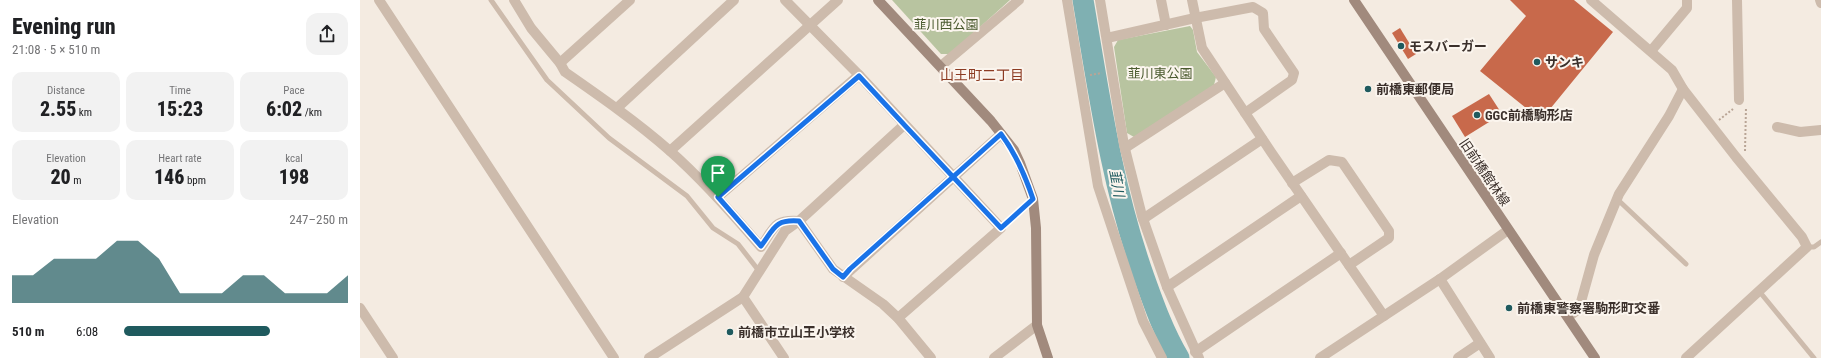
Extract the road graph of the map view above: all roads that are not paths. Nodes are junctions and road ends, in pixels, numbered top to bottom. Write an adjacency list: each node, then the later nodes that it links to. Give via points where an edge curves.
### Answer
1 (379, 0): 67 (street)
2 (491, 0): 53 (lane, via 547,80 609,138 687,196 713,228 738,244)
3 (514, 0): 25 (street, via 531,28)
4 (630, 0): 25 (street)
5 (734, 0): 31 (street)
6 (785, 0): 22 (street)
7 (838, 0): 22 (street)
8 (878, 0): 26 (street)
9 (1019, 0): 26 (street)
10 (1067, 0): 73 (street, via 1098,186 1143,321)
11 (1100, 0): 23 (street)
12 (1161, 0): 21 (street)
13 (1192, 0): 20 (street)
14 (1354, 0): 47 (street, 旧前橋館林線)
15 (1591, 0): 24 (street)
16 (1687, 0): 24 (street, via 1687,8)
17 (1737, 0): 30 (street)
18 (1820, 0): 19 (street)
19 (1821, 3)
20 (1195, 18): 21 (street); 28 (street, via 1202,48); 32 (street, via 1253,7 1263,13 1264,29 1294,73 1292,80)
21 (1166, 25): 23 (street)
22 (809, 26): 27 (street); 39 (street)
23 (1107, 38): 38 (street)
24 (1651, 51): 29 (street, via 1672,70)
25 (560, 62): 31 (street, via 565,72)
26 (941, 66): 36 (street)
27 (859, 76): 33 (street); 43 (street)
28 (1224, 83): 32 (street); 38 (street)
29 (1683, 89): 44 (street); 49 (street, via 1802,236)
30 (1738, 100)
31 (617, 108): 39 (street)
32 (1245, 113): 37 (street)
33 (904, 125): 40 (street); 46 (street)
34 (1777, 127): 35 (street, via 1800,132)
35 (1821, 130)
36 (1001, 134): 40 (street); 63 (street, via 1014,150 1033,199 1036,228)
37 (1262, 140): 41 (street); 45 (street)
38 (1124, 148): 45 (street)
39 (670, 151): 43 (street)
40 (952, 176): 54 (street); 62 (street, via 1001,228)
41 (1292, 183): 42 (street); 52 (street, via 1329,160 1342,162 1389,231 1389,238)
42 (1301, 196): 50 (street); 56 (street)
43 (718, 197): 46 (street, via 761,246 778,223 786,220)
44 (1617, 199): 51 (lane); 61 (street, via 1594,255 1579,308)
45 (1142, 219): 56 (street)
46 (799, 221): 53 (street, via 785,231); 54 (street, via 833,269)
47 (1508, 230): 55 (street); 61 (street, 旧前橋館林線)
48 (1821, 242): 49 (lane, via 1814,247)
49 (1807, 247): 57 (street)
50 (1341, 253): 52 (street); 65 (street)
51 (1686, 264)
52 (1349, 265): 60 (street)
53 (759, 271): 58 (street)
54 (843, 277): 62 (street, via 883,304)
55 (1440, 279): 60 (street); 64 (street)
56 (1167, 286): 65 (street)
57 (1758, 290): 78 (street); 79 (lane)
58 (743, 297): 68 (street); 69 (street)
59 (360, 308): 66 (street)
60 (1384, 316): 74 (street)
61 (1568, 317): 77 (street, 旧前橋館林線)
62 (898, 318): 70 (street)
63 (1037, 325): 71 (street); 72 (street)
64 (1480, 343): 75 (street); 76 (street)
65 (1197, 355)
66 (393, 358)
67 (614, 358)
68 (649, 358)
69 (784, 358)
70 (931, 358)
71 (994, 358)
72 (1048, 358)
73 (1162, 358)
74 (1320, 358)
75 (1458, 358)
76 (1490, 358)
77 (1595, 358)
78 (1686, 358)
79 (1814, 358)

